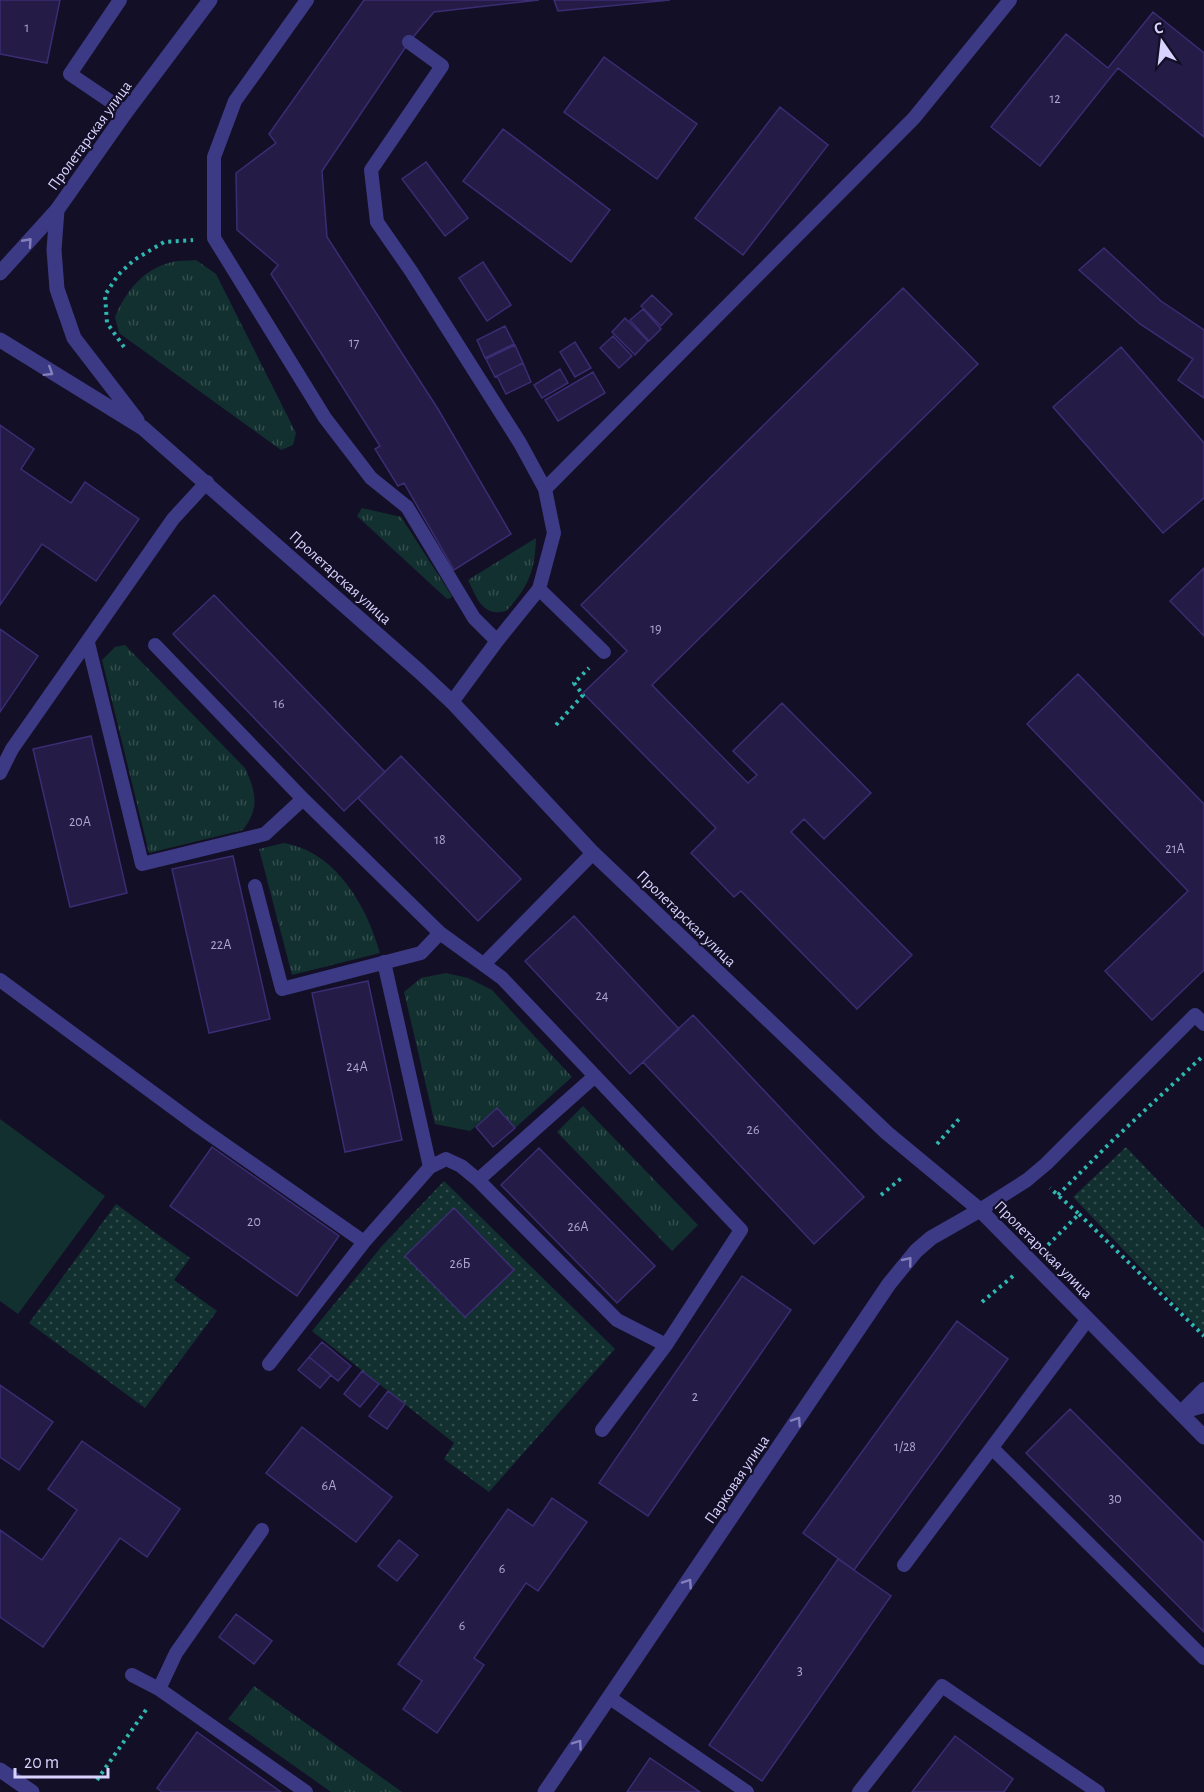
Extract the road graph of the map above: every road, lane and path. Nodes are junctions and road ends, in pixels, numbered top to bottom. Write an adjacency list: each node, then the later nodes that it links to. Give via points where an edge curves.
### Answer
1 (120, 0): 6 (lane, via 70,74)
2 (210, 0): 6 (street, Пролетарская улица)
3 (307, 0): 8 (lane, via 235,101 214,157)
4 (1010, 0): 14 (lane, via 914,118)
5 (409, 42): 14 (lane, via 442,66 371,171 377,222 520,443)
6 (126, 112): 7 (street, Пролетарская улица)
7 (57, 210): 9 (street, one-way to 7); 12 (street, Пролетарская улица, via 57,289 74,338)
8 (214, 238): 11 (path, via 164,242 118,275 105,295 107,323); 16 (lane, via 325,418 371,478 406,507 474,618)
9 (0, 273)
10 (0, 340): 12 (street, Пролетарская улица, one-way to 12)
11 (124, 347)
12 (143, 428): 13 (street, Пролетарская улица)
13 (207, 482): 17 (lane, via 173,519); 20 (street, Пролетарская улица)
14 (545, 489): 15 (lane, via 554,532)
15 (539, 589): 16 (lane); 19 (lane)
16 (497, 641): 20 (lane)
17 (88, 643): 22 (lane, via 12,749); 23 (lane, via 141,864 265,834)
18 (155, 645): 23 (lane)
19 (604, 652): 21 (path, via 574,683 584,695)
20 (452, 702): 24 (street, Пролетарская улица)
21 (556, 725)
22 (0, 773)
23 (303, 799): 26 (lane)
24 (593, 853): 28 (lane); 36 (street, Пролетарская улица, via 887,1132)
25 (255, 886): 27 (lane, via 282,989)
26 (440, 933): 27 (lane, via 421,953); 28 (lane)
27 (384, 962): 33 (lane)
28 (484, 964): 32 (lane)
29 (2, 985): 38 (lane)
30 (1204, 1024): 36 (lane, via 1195,1015 1046,1164)
31 (1204, 1055): 35 (path)
32 (595, 1076): 34 (lane); 41 (lane, via 741,1230)
33 (430, 1167): 34 (lane, via 446,1158); 38 (lane)
34 (478, 1180): 41 (lane, via 616,1320)
35 (1058, 1195)
36 (980, 1210): 39 (street, Пролетарская улица); 54 (street, Парковая улица, one-way to 36, via 889,1284 931,1238)
37 (1079, 1214): 40 (path)
38 (363, 1242): 42 (lane)
39 (1088, 1319): 45 (street, Пролетарская улица); 48 (lane)
40 (1204, 1336)
41 (666, 1345): 46 (lane)
42 (269, 1364)
43 (1204, 1389): 45 (lane)
44 (1204, 1406): 45 (lane)
45 (1180, 1413): 47 (street, Пролетарская улица)
46 (602, 1430)
47 (1204, 1437)
48 (993, 1449): 50 (lane); 51 (lane)
49 (262, 1530): 53 (lane, via 176,1653)
50 (904, 1565)
51 (1204, 1658)
52 (132, 1675): 53 (lane)
53 (159, 1689): 59 (lane)
54 (610, 1698): 60 (street, Парковая улица, one-way to 54); 61 (lane)
55 (131, 1731): 57 (path)
56 (0, 1770): 58 (street)
57 (97, 1780)
58 (23, 1789)
59 (306, 1792)
60 (545, 1792)
61 (747, 1792)
62 (859, 1792): 63 (lane, via 942,1686)
63 (1098, 1792)

